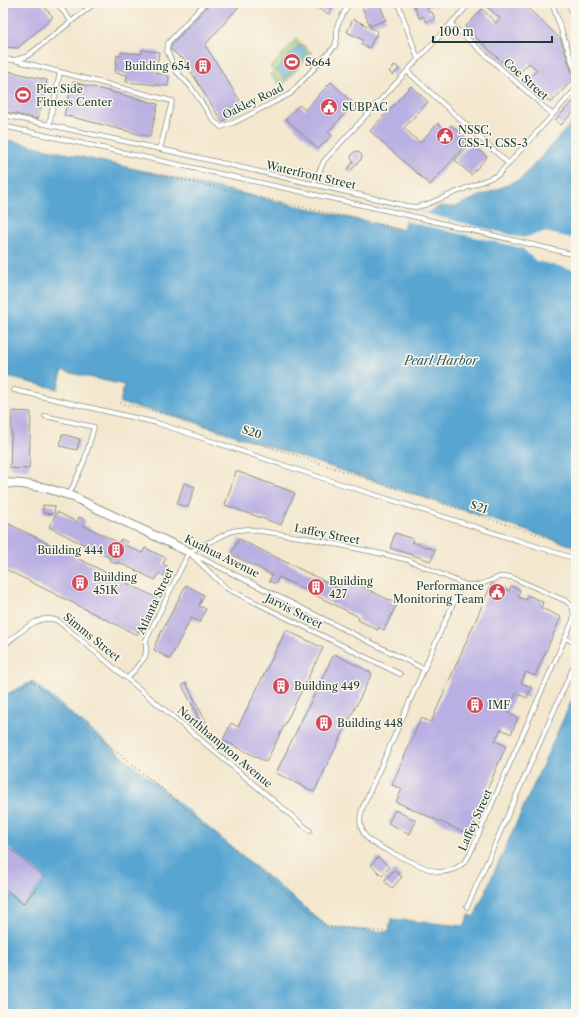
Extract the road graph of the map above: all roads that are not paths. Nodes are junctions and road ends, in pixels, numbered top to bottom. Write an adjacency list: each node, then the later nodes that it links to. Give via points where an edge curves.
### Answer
1 (58, 3): 9 (lane)
2 (95, 3): 9 (lane)
3 (205, 3): 4 (lane, Oakley Road, via 168,43 168,51 176,71 221,127 290,94 335,46 337,26)
4 (349, 3)
5 (398, 3): 13 (lane)
6 (470, 3): 10 (lane)
7 (552, 3): 17 (lane)
8 (568, 3): 11 (lane)
9 (71, 21): 14 (lane, via 26,57)
10 (451, 24): 13 (lane); 20 (lane, Coe Street)
11 (576, 24)
12 (3, 59): 14 (lane)
13 (418, 59): 15 (lane)
14 (14, 60): 16 (lane)
15 (407, 71): 24 (lane); 25 (lane, via 324,161)
16 (60, 72): 21 (lane); 23 (lane, via 172,101)
17 (576, 73)
18 (576, 89): 20 (lane, Waterfront Street)
19 (3, 115): 21 (lane, Waterfront Street)
20 (553, 115): 24 (lane, Waterfront Street)
21 (49, 125): 23 (lane, Waterfront Street)
22 (3, 126): 26 (lane)
23 (160, 149): 25 (lane, Waterfront Street)
24 (509, 164): 25 (lane, Waterfront Street, via 498,175 416,207)
25 (312, 185)
26 (576, 255)
27 (14, 390): 32 (lane, via 157,423)
28 (44, 416): 30 (lane, via 94,428 84,462)
29 (3, 483): 30 (street, Kuahua Avenue, via 46,488)
30 (69, 495): 31 (street, Kuahua Avenue)
31 (188, 552): 33 (lane, Laffey Street, via 232,531 247,529 388,554); 38 (lane, Kuahua Avenue); 39 (lane, Jarvis Street, via 226,588); 40 (lane, Atlanta Street, via 146,640 145,657)
32 (576, 559)
33 (462, 583): 34 (lane, Laffey Street, via 479,585 499,576 511,576 566,601 572,607 574,615); 38 (lane, Laffey Street)
34 (565, 638): 35 (lane); 38 (lane, Laffey Street, via 469,856 460,866 447,871 433,871 374,844 364,834 360,822 362,808)
35 (576, 643)
36 (3, 646): 40 (lane, Simms Street, via 38,620 53,618)
37 (576, 661): 42 (lane)
38 (424, 668)
39 (400, 674)
40 (128, 678): 41 (lane, Northhampton Avenue)
41 (310, 831)
42 (467, 907)

